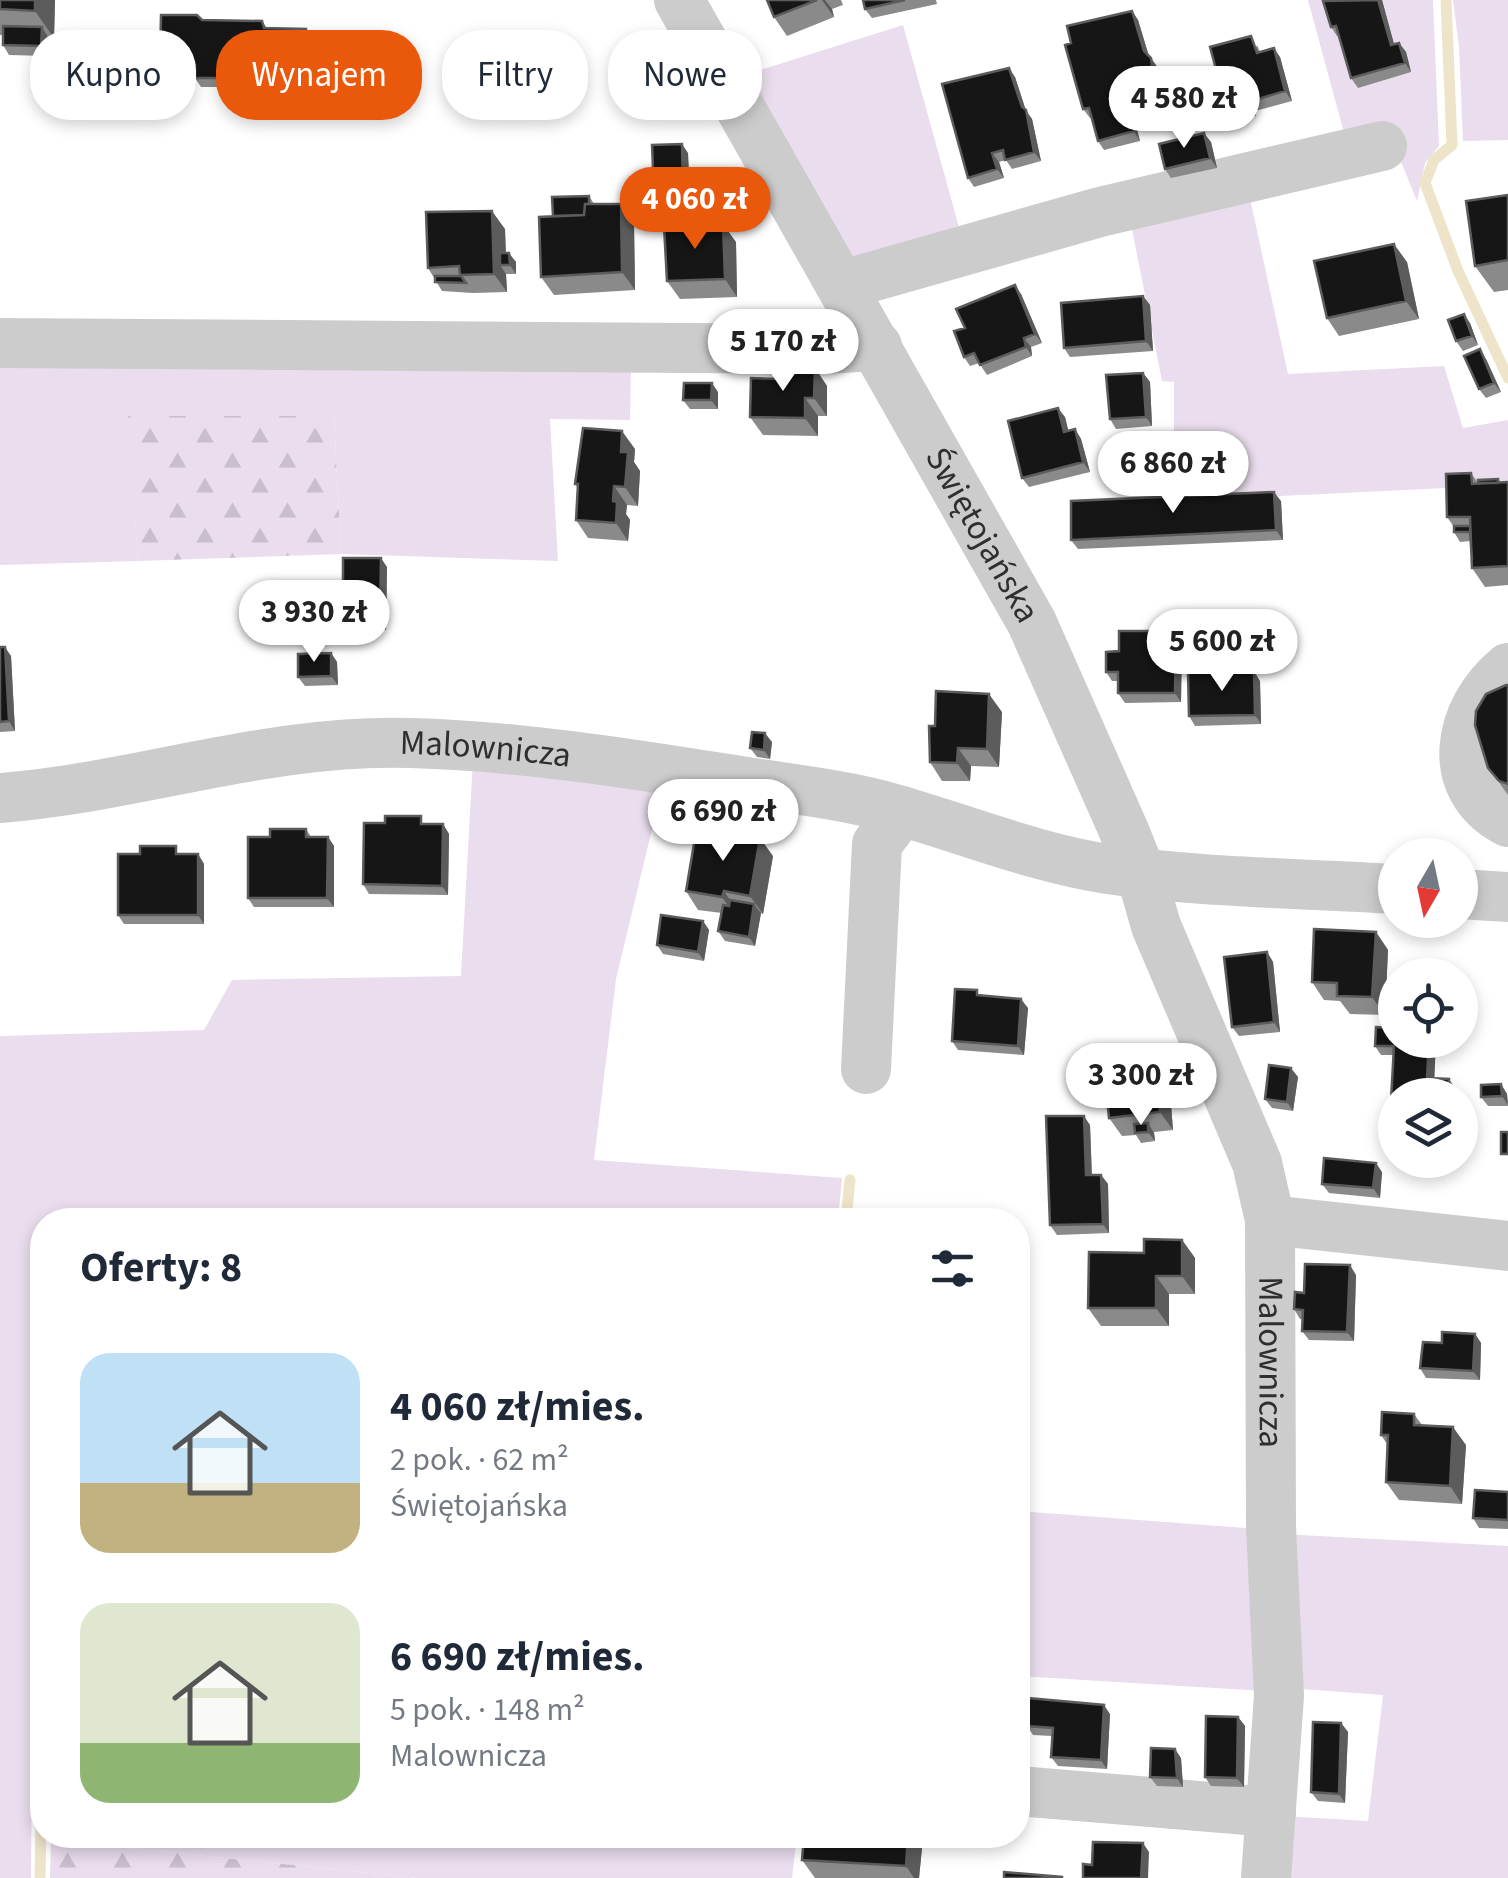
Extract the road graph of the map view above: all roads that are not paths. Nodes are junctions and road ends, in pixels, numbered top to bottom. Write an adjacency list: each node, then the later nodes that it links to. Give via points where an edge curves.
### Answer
1 (679, 0): 3 (street, Świętojańska)
2 (1382, 146): 3 (street, via 1100,212)
3 (843, 286): 5 (street, Świętojańska)
4 (0, 343): 5 (street)
5 (877, 346): 10 (street, Świętojańska, via 1032,624)
6 (1508, 668): 9 (street, via 1477,702 1464,745 1472,790)
7 (0, 798): 8 (street, Malownicza, via 110,785 327,744 410,743 619,762)
8 (902, 812): 10 (street, Malownicza, via 1060,860); 14 (street, via 877,844)
9 (1508, 822)
10 (1141, 873): 11 (street, Malownicza); 15 (street, Malownicza, via 1156,926 1257,1163)
11 (1378, 888)
12 (1478, 895): 13 (street)
13 (1508, 897)
14 (866, 1069)
15 (1270, 1220): 16 (street); 18 (street, Malownicza, via 1278,1696)
16 (1508, 1246)
17 (1030, 1792): 18 (street)
18 (1271, 1812): 19 (street, Malownicza)
19 (1266, 1878)

